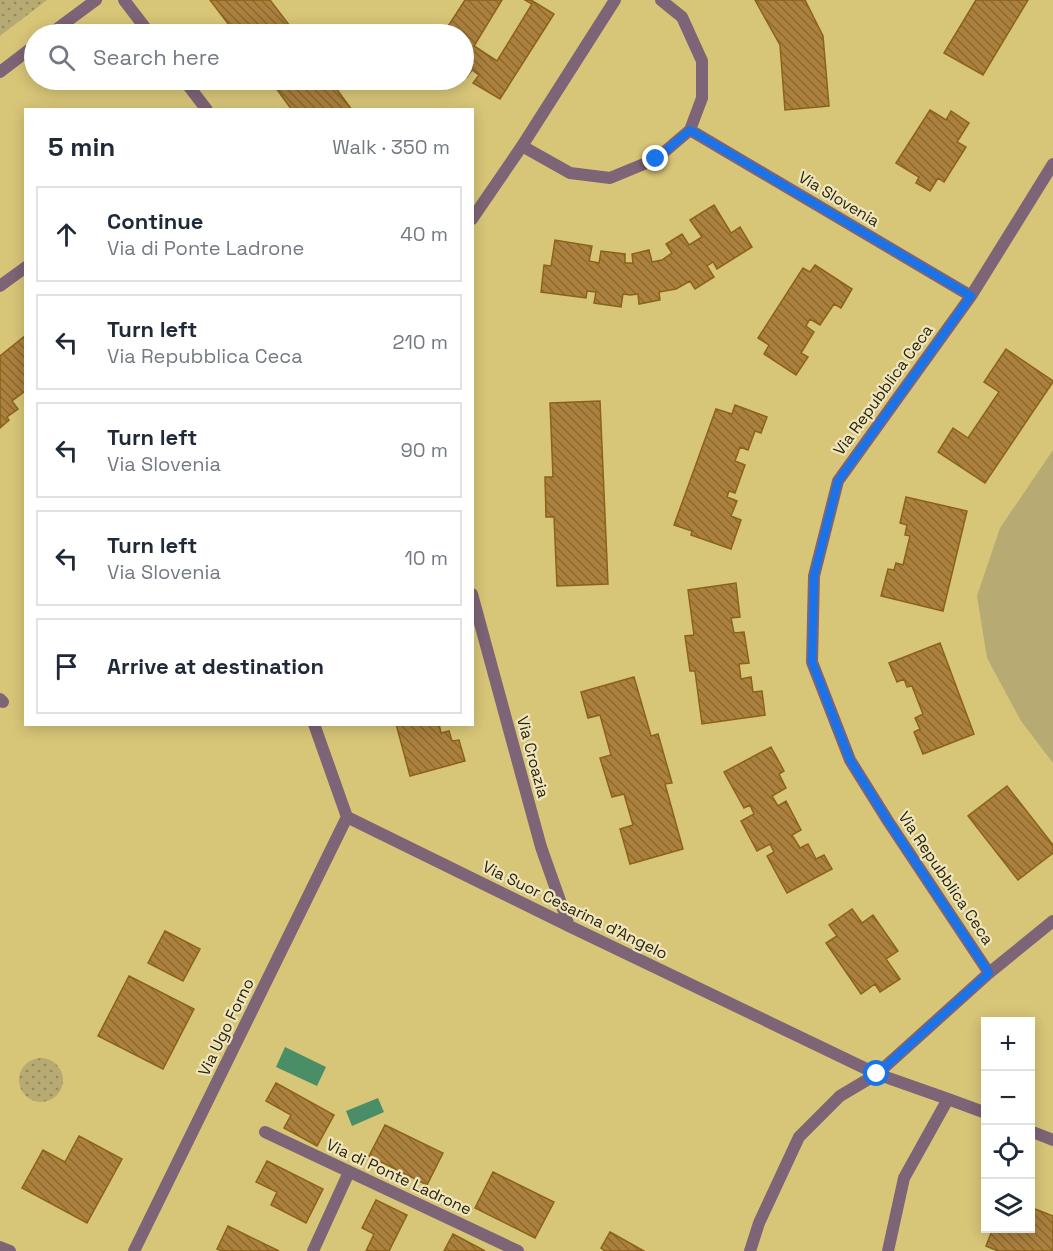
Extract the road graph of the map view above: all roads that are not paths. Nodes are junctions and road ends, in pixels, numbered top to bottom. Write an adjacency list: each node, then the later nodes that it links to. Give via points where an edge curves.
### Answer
1 (96, 0): 5 (street)
2 (124, 0): 6 (street)
3 (615, 0): 12 (street)
4 (661, 0): 11 (street, via 682,17 702,61 702,98)
5 (64, 24)
6 (142, 24)
7 (24, 54): 8 (street)
8 (0, 72)
9 (192, 90): 10 (street)
10 (205, 108)
11 (690, 130): 12 (street, via 656,159 610,178 570,173); 17 (street, Via Slovenia)
12 (522, 146): 14 (street)
13 (1053, 164): 17 (street, Via Repubblica Ceca)
14 (474, 216)
15 (24, 268): 16 (street)
16 (0, 286)
17 (971, 296): 23 (street, Via Repubblica Ceca, via 838,481 814,576 812,662 850,760)
18 (474, 601): 22 (street, Via Croazia, via 541,847)
19 (315, 726): 20 (street)
20 (347, 817): 22 (street, Via Suor Cesarina d'Angelo); 33 (street, Via Ugo Forno)
21 (1053, 921): 23 (street)
22 (569, 926): 24 (street, Via Suor Cesarina d'Angelo)
23 (989, 973): 24 (street)
24 (877, 1074): 25 (street, Via Suor Cesarina d'Angelo); 36 (street, via 840,1096 799,1137)
25 (948, 1099): 26 (street, Via Suor Cesarina d'Angelo); 37 (street, via 904,1178)
26 (981, 1111)
27 (265, 1132): 30 (street, Via di Ponte Ladrone)
28 (1035, 1133): 29 (street)
29 (1053, 1140)
30 (349, 1172): 34 (street); 35 (street, Via di Ponte Ladrone)
31 (0, 1247): 32 (street)
32 (10, 1251)
33 (134, 1251)
34 (313, 1251)
35 (518, 1251)
36 (750, 1251)
37 (888, 1251)

